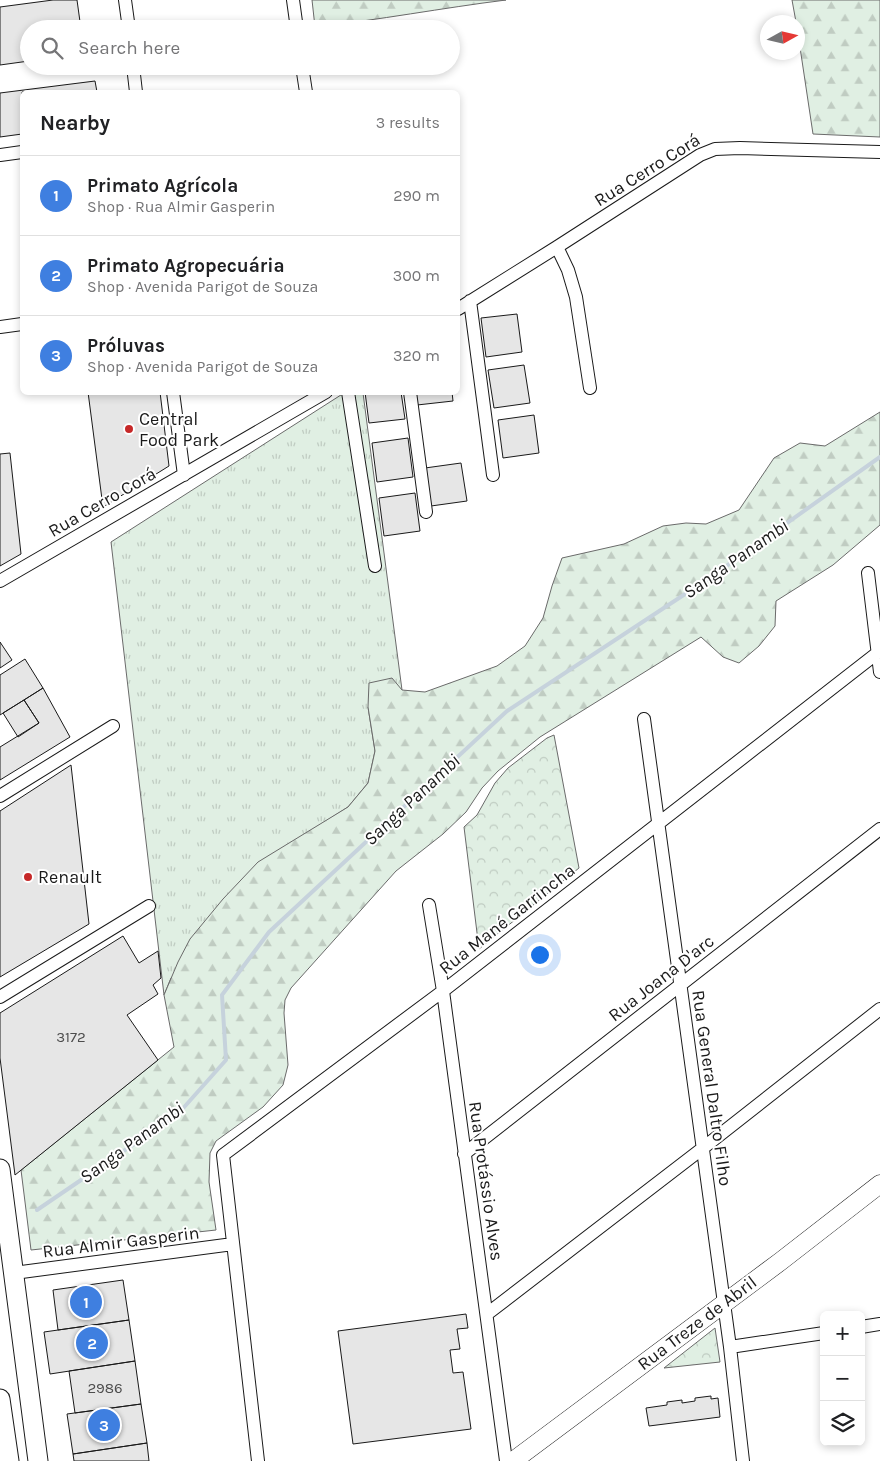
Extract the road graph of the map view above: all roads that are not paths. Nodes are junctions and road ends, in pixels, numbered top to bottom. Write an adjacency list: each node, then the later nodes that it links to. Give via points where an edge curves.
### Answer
1 (125, 0): 3 (street)
2 (293, 0): 4 (street)
3 (128, 20)
4 (296, 20)
5 (134, 75): 7 (street)
6 (303, 75): 8 (street)
7 (136, 90)
8 (306, 90)
9 (20, 152): 11 (street)
10 (880, 152): 12 (street, Rua Cerro Corá, via 715,149 700,155)
11 (0, 155)
12 (558, 248): 13 (street, Rua Cerro Corá); 17 (street, via 576,297)
13 (470, 301): 14 (street, Rua Cerro Corá); 23 (street)
14 (460, 308)
15 (20, 324): 16 (street)
16 (0, 327)
17 (590, 388)
18 (174, 395): 22 (street)
19 (321, 395): 22 (street, Rua Cerro Corá)
20 (348, 395): 25 (street)
21 (410, 395): 24 (street)
22 (184, 474): 27 (street, Rua Cerro Corá)
23 (493, 475)
24 (426, 512)
25 (375, 566)
26 (868, 573): 28 (street)
27 (0, 581)
28 (879, 652): 29 (street); 33 (street, Rua Mané Garrincha)
29 (880, 672)
30 (644, 719): 33 (street, Rua General Daltro Filho)
31 (113, 726): 32 (street)
32 (0, 796)
33 (660, 823): 37 (street, Rua General Daltro Filho); 38 (street, Rua Mané Garrincha)
34 (880, 829): 37 (street, Rua Joana D'arc)
35 (429, 905): 38 (street, Rua Protássio Alves)
36 (149, 906): 39 (street)
37 (681, 985): 41 (street, Rua General Daltro Filho); 42 (street, Rua Joana D'arc)
38 (443, 991): 42 (street, Rua Protássio Alves); 46 (street, Rua Mané Garrincha, via 223,1155)
39 (0, 997)
40 (880, 1009): 41 (street)
41 (703, 1148): 48 (street, Rua General Daltro Filho); 49 (street)
42 (464, 1154): 49 (street, Rua Protássio Alves)
43 (0, 1176): 47 (main road)
44 (880, 1184): 48 (street, Rua Treze de Abril)
45 (0, 1222): 47 (main road)
46 (233, 1244): 47 (street, Rua Almir Gasperin); 57 (street)
47 (14, 1273): 56 (main road)
48 (723, 1303): 53 (street, Rua General Daltro Filho); 59 (street, Rua Treze de Abril)
49 (487, 1314): 58 (street, Rua Protássio Alves)
50 (880, 1324): 51 (street)
51 (865, 1326)
52 (820, 1334): 53 (street)
53 (730, 1347): 60 (street, Rua General Daltro Filho)
54 (0, 1398): 55 (main road)
55 (9, 1461)
56 (38, 1461)
57 (258, 1461)
58 (506, 1461)
59 (513, 1461)
60 (743, 1461)

